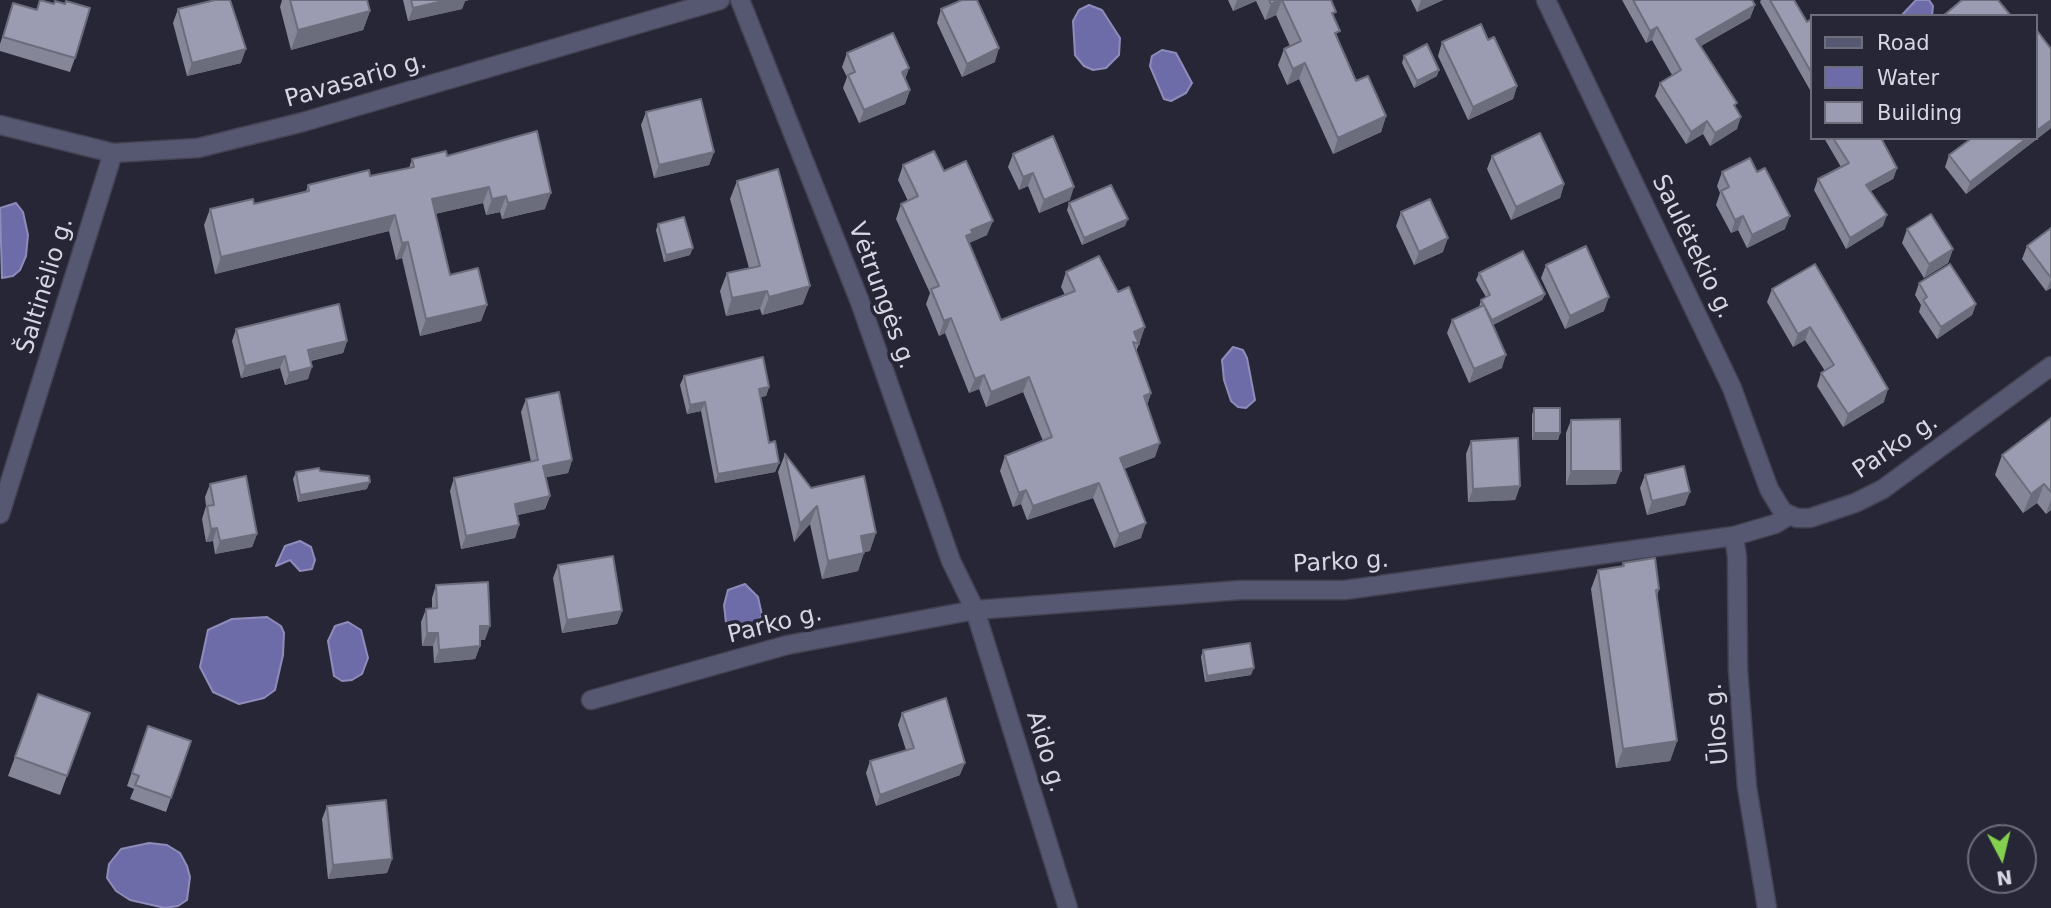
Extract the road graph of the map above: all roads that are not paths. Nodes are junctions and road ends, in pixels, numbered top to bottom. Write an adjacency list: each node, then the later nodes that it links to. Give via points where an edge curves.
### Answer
1 (720, 0): 5 (street, Pavasario g., via 230,142)
2 (740, 0): 10 (street, Vėtrungės g., via 860,302 951,561)
3 (1546, 0): 8 (street, Saulėtekio g., via 1732,388 1769,489 1778,506)
4 (0, 125): 5 (street, Pavasario g.)
5 (113, 153): 7 (street, Šaltinėlio g.)
6 (2051, 366): 8 (street, Parko g., via 1883,489 1810,518)
7 (0, 514)
8 (1790, 515): 9 (street, Parko g.)
9 (1734, 536): 10 (street, Parko g., via 1346,590 1241,590); 13 (street, Ūlos g., via 1747,787)
10 (975, 610): 11 (street, Parko g., via 787,645); 12 (street, Aido g.)
11 (591, 700)
12 (1068, 908)
13 (1767, 908)

